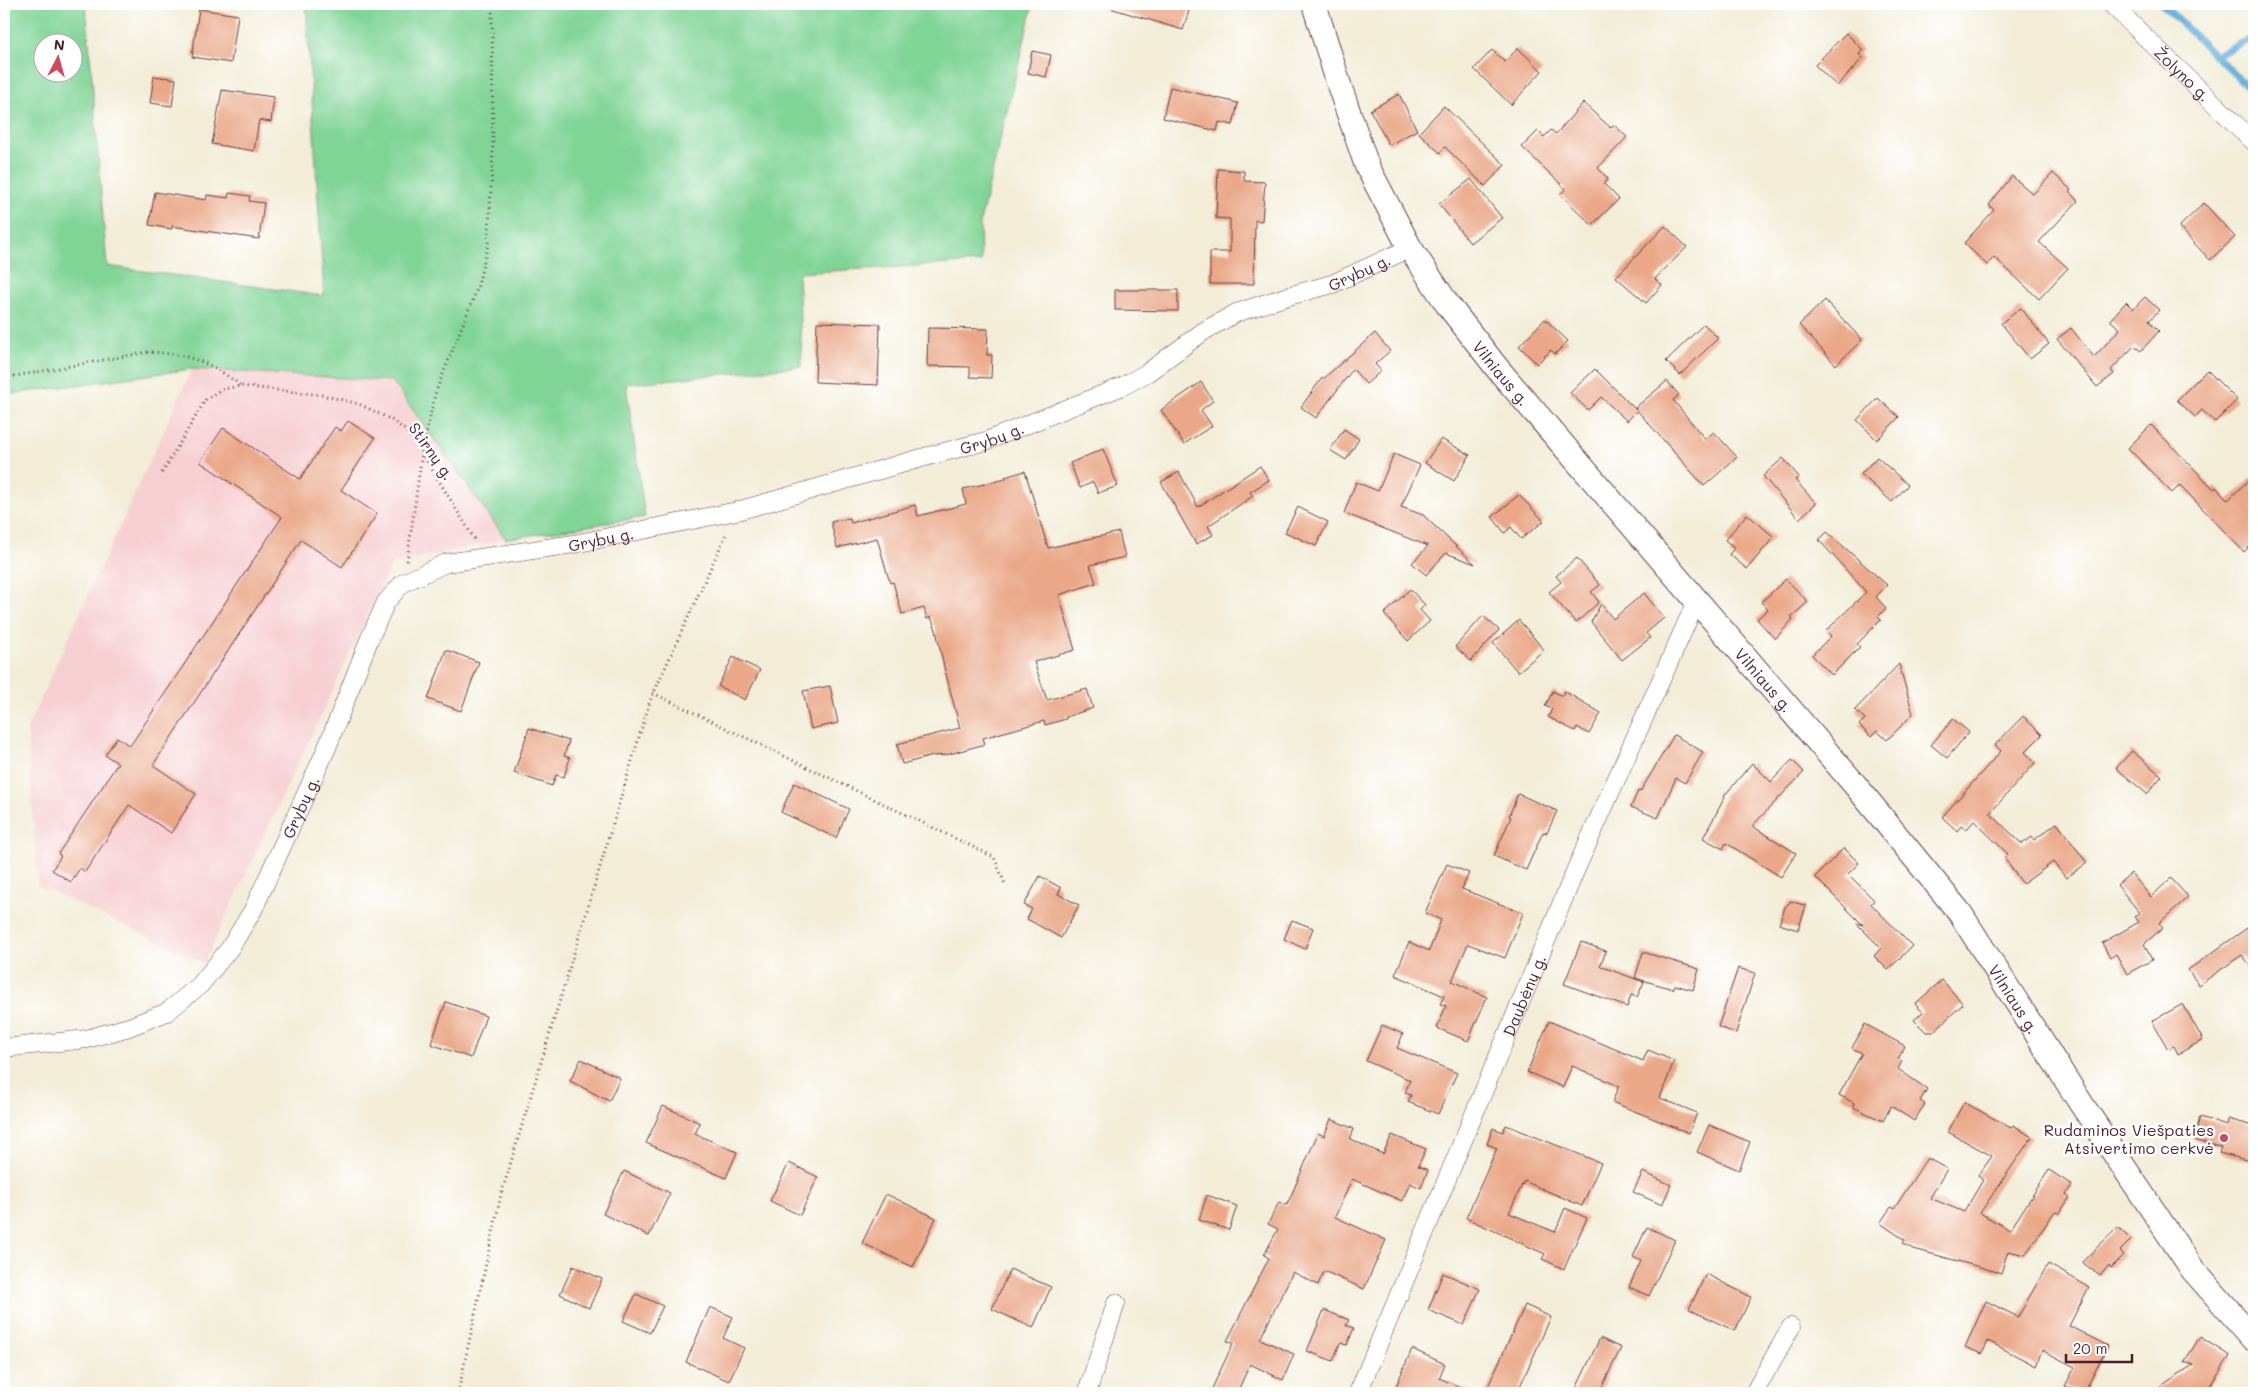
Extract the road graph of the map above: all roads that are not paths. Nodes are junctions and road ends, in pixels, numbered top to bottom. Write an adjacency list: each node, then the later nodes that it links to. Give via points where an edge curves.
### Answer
1 (1314, 4): 4 (main road, Vilniaus g., via 1367,166)
2 (2111, 4): 3 (street, Žolyno g.)
3 (2254, 142)
4 (1410, 248): 5 (main road, Vilniaus g., via 1448,305 1497,368); 6 (street, Grybų g., via 1332,284 1236,313 1123,386 986,441 737,511 574,544 446,563 403,583 386,602 326,750 253,910 230,948 200,985 167,1012 129,1027 87,1039)
5 (1697, 600): 9 (main road, Vilniaus g., via 1960,913 2082,1105 2194,1270); 11 (street, Daubėnų g., via 1576,868)
6 (4, 1048)
7 (1116, 1303): 10 (street)
8 (1791, 1327): 12 (street)
9 (2254, 1339)
10 (1087, 1393)
11 (1358, 1393)
12 (1754, 1393)

